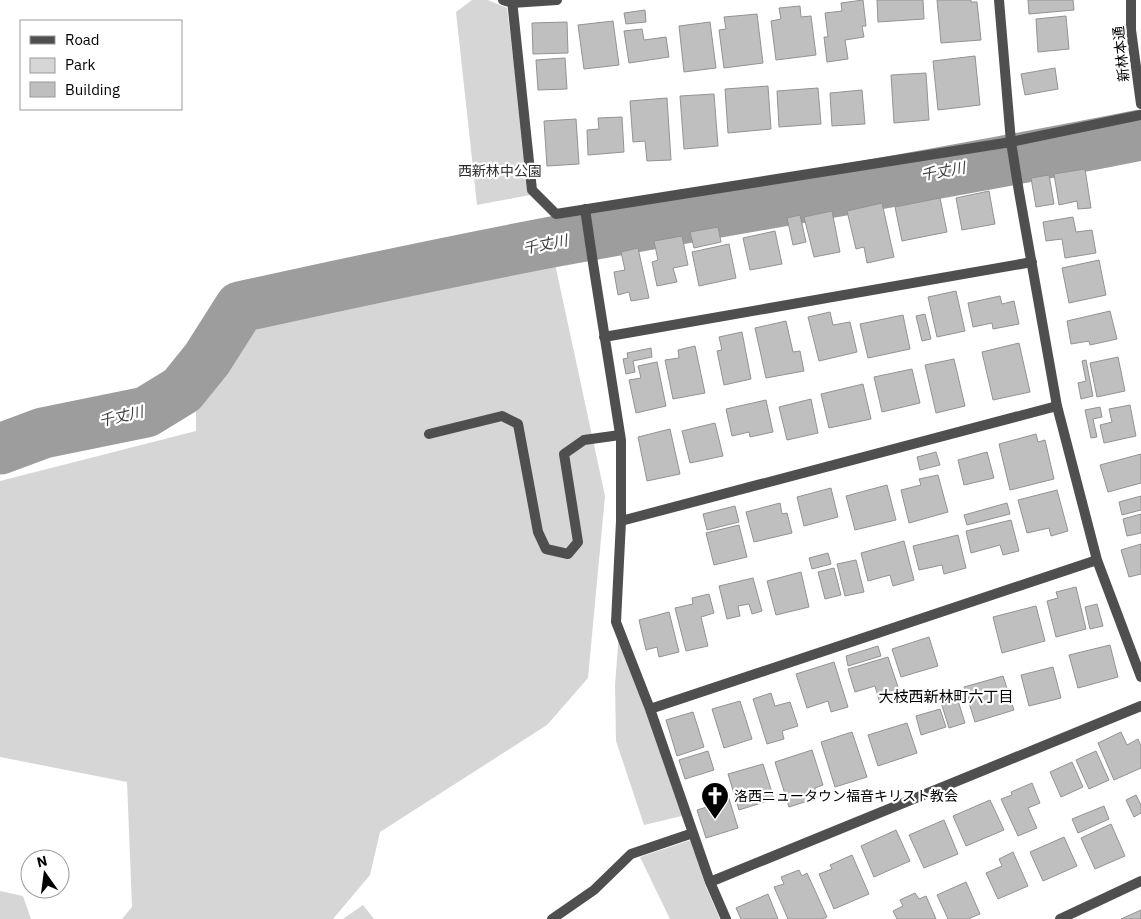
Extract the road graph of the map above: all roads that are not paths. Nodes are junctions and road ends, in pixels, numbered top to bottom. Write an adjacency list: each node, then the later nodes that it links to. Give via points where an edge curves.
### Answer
1 (558, 0): 4 (street)
2 (999, 0): 7 (street)
3 (1132, 0): 5 (street, 新林本通, via 1131,30)
4 (509, 1): 8 (street, via 532,190 556,214)
5 (1141, 104)
6 (1141, 115): 7 (street)
7 (1011, 142): 8 (street); 9 (street)
8 (586, 209): 10 (street)
9 (1032, 262): 10 (street); 11 (street)
10 (604, 337): 13 (street)
11 (1057, 406): 14 (street); 15 (street)
12 (429, 434): 13 (street, via 502,416 518,424 538,532 546,550 568,554 578,542 564,454 584,440)
13 (620, 435): 14 (street)
14 (621, 521): 18 (street, via 616,622)
15 (1097, 560): 16 (street); 18 (street)
16 (1141, 677)
17 (1141, 706): 21 (street)
18 (650, 709): 19 (street)
19 (693, 833): 21 (street); 22 (street, via 631,854 594,890)
20 (1141, 881): 24 (street)
21 (710, 882): 23 (street)
22 (552, 919)
23 (726, 919)
24 (1060, 919)

